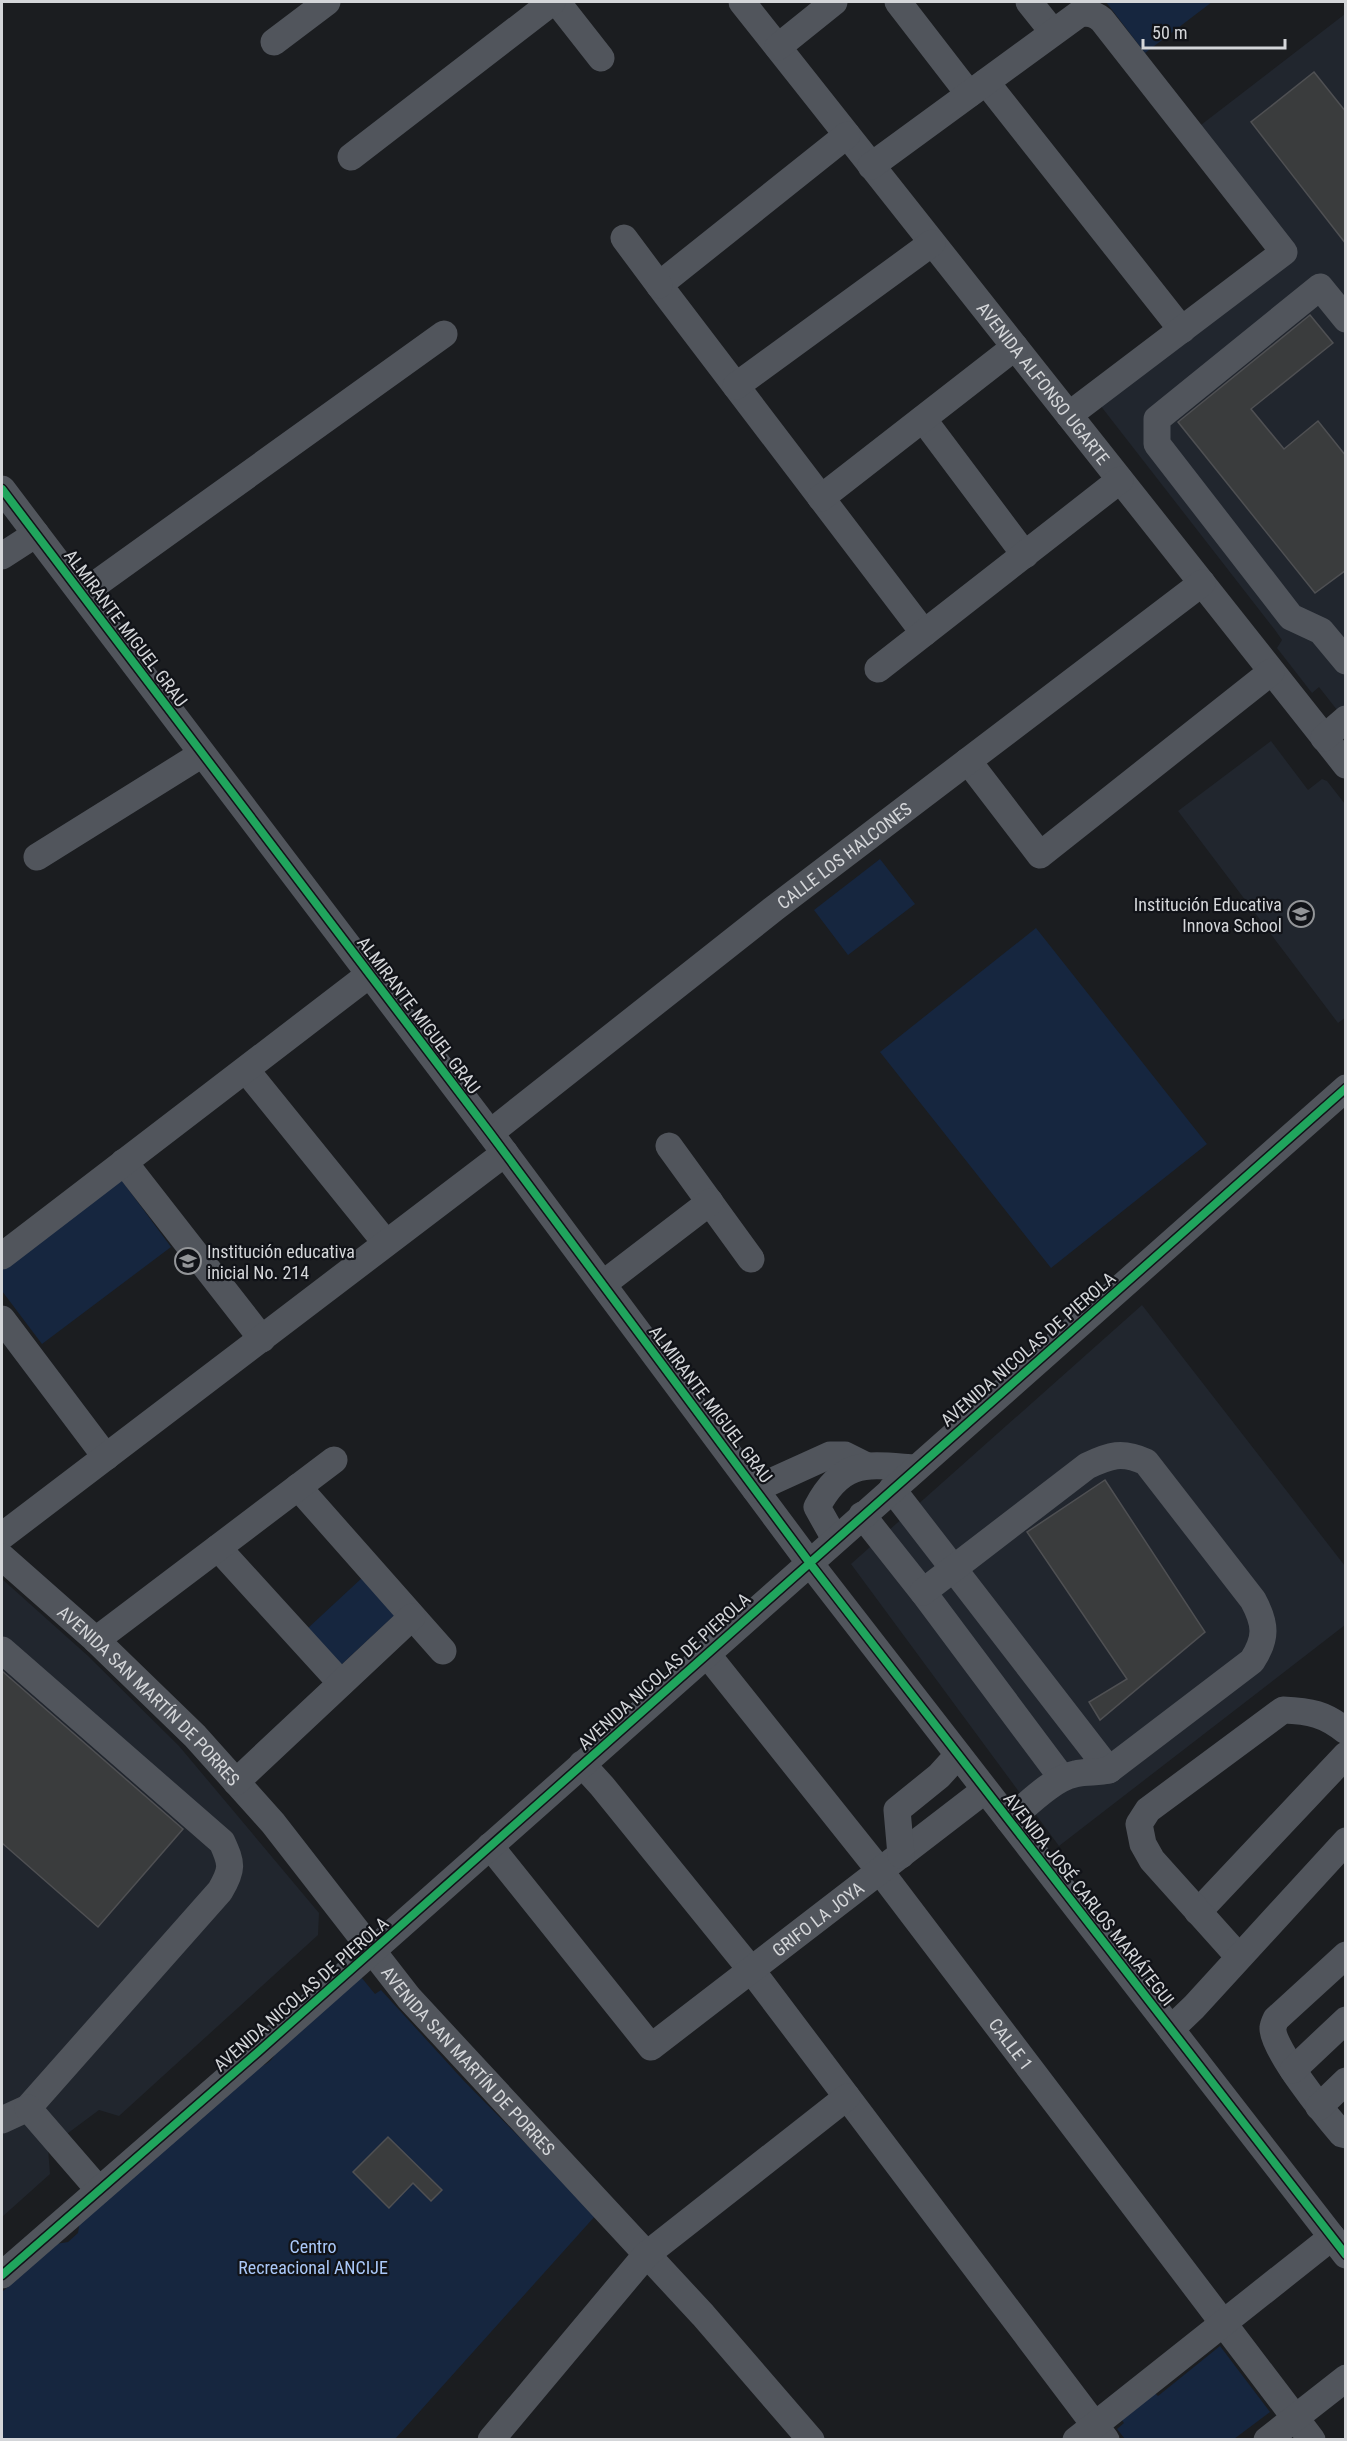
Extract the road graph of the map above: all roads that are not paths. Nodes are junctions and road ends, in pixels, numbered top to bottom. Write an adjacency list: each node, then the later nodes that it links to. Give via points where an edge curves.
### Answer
1 (327, 2): 9 (street)
2 (552, 2): 14 (street)
3 (557, 2): 11 (street)
4 (742, 2): 10 (street, AVENIDA ALFONSO UGARTE)
5 (834, 2): 10 (street)
6 (898, 2): 12 (street)
7 (1029, 2): 8 (street)
8 (1053, 32): 12 (street); 20 (street, via 1087,12 1102,20 1284,252)
9 (274, 42)
10 (778, 47): 13 (street, AVENIDA ALFONSO UGARTE)
11 (601, 58)
12 (978, 88): 15 (street); 20 (street)
13 (847, 135): 15 (street, AVENIDA ALFONSO UGARTE); 18 (street)
14 (351, 157)
15 (872, 166): 17 (street, AVENIDA ALFONSO UGARTE)
16 (624, 238): 18 (street)
17 (932, 243): 22 (street, AVENIDA ALFONSO UGARTE); 23 (street)
18 (659, 285): 23 (street)
19 (1346, 319): 35 (street, via 1320,287 1157,419 1157,444 1291,617 1321,630)
20 (1182, 330): 24 (street)
21 (444, 334): 33 (street)
22 (1015, 347): 24 (street, AVENIDA ALFONSO UGARTE); 25 (street)
23 (736, 386): 28 (street)
24 (1069, 415): 26 (street, AVENIDA ALFONSO UGARTE)
25 (923, 419): 28 (street); 30 (street)
26 (1120, 480): 30 (street); 32 (street, AVENIDA ALFONSO UGARTE)
27 (2, 489): 29 (street, ALMIRANTE MIGUEL GRAU)
28 (821, 498): 34 (street)
29 (36, 534): 31 (street); 33 (street, ALMIRANTE MIGUEL GRAU)
30 (1024, 555): 34 (street)
31 (2, 556)
32 (1202, 583): 37 (street, AVENIDA ALFONSO UGARTE); 41 (street, CALLE LOS HALCONES)
33 (82, 594): 40 (street, ALMIRANTE MIGUEL GRAU)
34 (924, 633): 36 (street)
35 (1346, 661)
36 (878, 669)
37 (1271, 672): 39 (street, AVENIDA ALFONSO UGARTE); 41 (street, via 1040,855)
38 (1346, 719): 39 (street)
39 (1324, 738): 42 (street, AVENIDA ALFONSO UGARTE)
40 (202, 754): 43 (street); 44 (street, ALMIRANTE MIGUEL GRAU)
41 (968, 761): 47 (street, CALLE LOS HALCONES, via 776,907)
42 (1346, 765)
43 (37, 857)
44 (370, 975): 45 (street); 47 (street, ALMIRANTE MIGUEL GRAU)
45 (246, 1070): 49 (street); 51 (street)
46 (1346, 1088): 60 (street, AVENIDA NICOLAS DE PIEROLA)
47 (498, 1143): 51 (street, CALLE LOS HALCONES); 54 (street, ALMIRANTE MIGUEL GRAU)
48 (669, 1146): 50 (street)
49 (124, 1162): 52 (street); 56 (street)
50 (710, 1202): 53 (street); 54 (street)
51 (386, 1243): 56 (street, CALLE LOS HALCONES)
52 (2, 1256)
53 (751, 1259)
54 (603, 1284): 62 (street, ALMIRANTE MIGUEL GRAU)
55 (2, 1319): 57 (street)
56 (261, 1339): 57 (street, CALLE LOS HALCONES)
57 (106, 1457): 67 (street, CALLE LOS HALCONES)
58 (334, 1460): 61 (street)
59 (865, 1465): 60 (street); 62 (street, via 845,1455 830,1455); 64 (street, via 829,1487)
60 (916, 1468): 63 (street, AVENIDA NICOLAS DE PIEROLA)
61 (298, 1487): 69 (street); 74 (street)
62 (755, 1489): 66 (street, ALMIRANTE MIGUEL GRAU)
63 (892, 1489): 65 (street, AVENIDA NICOLAS DE PIEROLA); 72 (street)
64 (817, 1507): 66 (street); 68 (street)
65 (862, 1515): 68 (street, AVENIDA NICOLAS DE PIEROLA); 73 (street)
66 (788, 1533): 71 (street, ALMIRANTE MIGUEL GRAU)
67 (2, 1536)
68 (835, 1539): 71 (street, AVENIDA NICOLAS DE PIEROLA)
69 (218, 1548): 75 (street); 79 (street)
70 (2, 1557): 75 (street, AVENIDA SAN MARTÍN DE PORRES)
71 (809, 1562): 78 (street, AVENIDA NICOLAS DE PIEROLA); 81 (street, AVENIDA JOSÉ CARLOS MARIÁTEGUI)
72 (955, 1568): 73 (street); 84 (street); 84 (street, via 1087,1466 1115,1455 1130,1455 1146,1462 1253,1600 1264,1632 1262,1646 1252,1661)
73 (923, 1592): 86 (street)
74 (412, 1617): 77 (street); 79 (street)
75 (96, 1640): 87 (street, AVENIDA SAN MARTÍN DE PORRES, via 195,1736)
76 (2, 1650): 106 (street, via 222,1842 231,1873 220,1891)
77 (443, 1651)
78 (706, 1653): 83 (street, AVENIDA NICOLAS DE PIEROLA); 94 (street, CALLE 1)
79 (341, 1683): 87 (street)
80 (1346, 1731): 95 (street, via 1328,1717 1283,1710 1148,1810 1139,1824 1143,1844 1152,1860)
81 (958, 1755): 85 (street); 88 (street, AVENIDA JOSÉ CARLOS MARIÁTEGUI)
82 (1346, 1755): 95 (street)
83 (582, 1764): 92 (street, AVENIDA NICOLAS DE PIEROLA); 99 (street)
84 (1109, 1770): 86 (street)
85 (939, 1776): 89 (street); 93 (street, via 897,1810)
86 (1062, 1778): 90 (street)
87 (236, 1782): 96 (street, AVENIDA SAN MARTÍN DE PORRES, via 273,1823)
88 (985, 1790): 89 (street, GRIFO LA JOYA); 90 (street, AVENIDA JOSÉ CARLOS MARIÁTEGUI)
89 (963, 1807): 93 (street, GRIFO LA JOYA)
90 (1009, 1820): 101 (street, AVENIDA JOSÉ CARLOS MARIÁTEGUI)
91 (1346, 1841): 98 (street)
92 (490, 1846): 96 (street, AVENIDA NICOLAS DE PIEROLA); 99 (street, GRIFO LA JOYA, via 651,2047)
93 (902, 1855): 94 (street, GRIFO LA JOYA)
94 (880, 1871): 99 (street, GRIFO LA JOYA); 113 (street, CALLE 1)
95 (1198, 1912): 98 (street)
96 (371, 1952): 109 (street, AVENIDA NICOLAS DE PIEROLA); 111 (street, AVENIDA SAN MARTÍN DE PORRES)
97 (1346, 1955): 102 (street, via 1272,2027)
98 (1239, 1957): 101 (street)
99 (752, 1971): 104 (street)
100 (1346, 2020): 102 (street)
101 (1170, 2029): 110 (street, AVENIDA JOSÉ CARLOS MARIÁTEGUI)
102 (1293, 2070): 105 (street)
103 (1346, 2081): 105 (street)
104 (847, 2097): 111 (street); 116 (street)
105 (1318, 2107): 108 (street)
106 (28, 2108): 107 (street); 109 (street)
107 (2, 2120)
108 (1346, 2135)
109 (99, 2190): 112 (street, AVENIDA NICOLAS DE PIEROLA)
110 (1339, 2246): 113 (street)
111 (646, 2255): 117 (street, AVENIDA SAN MARTÍN DE PORRES, via 703,2315); 118 (street)
112 (2, 2275)
113 (1223, 2322): 115 (street, CALLE 1); 116 (street)
114 (1346, 2379): 115 (street)
115 (1296, 2419): 119 (street); 120 (street, CALLE 1)
116 (1092, 2435)
117 (805, 2437)
118 (490, 2439)
119 (1267, 2439)
120 (1312, 2439)

